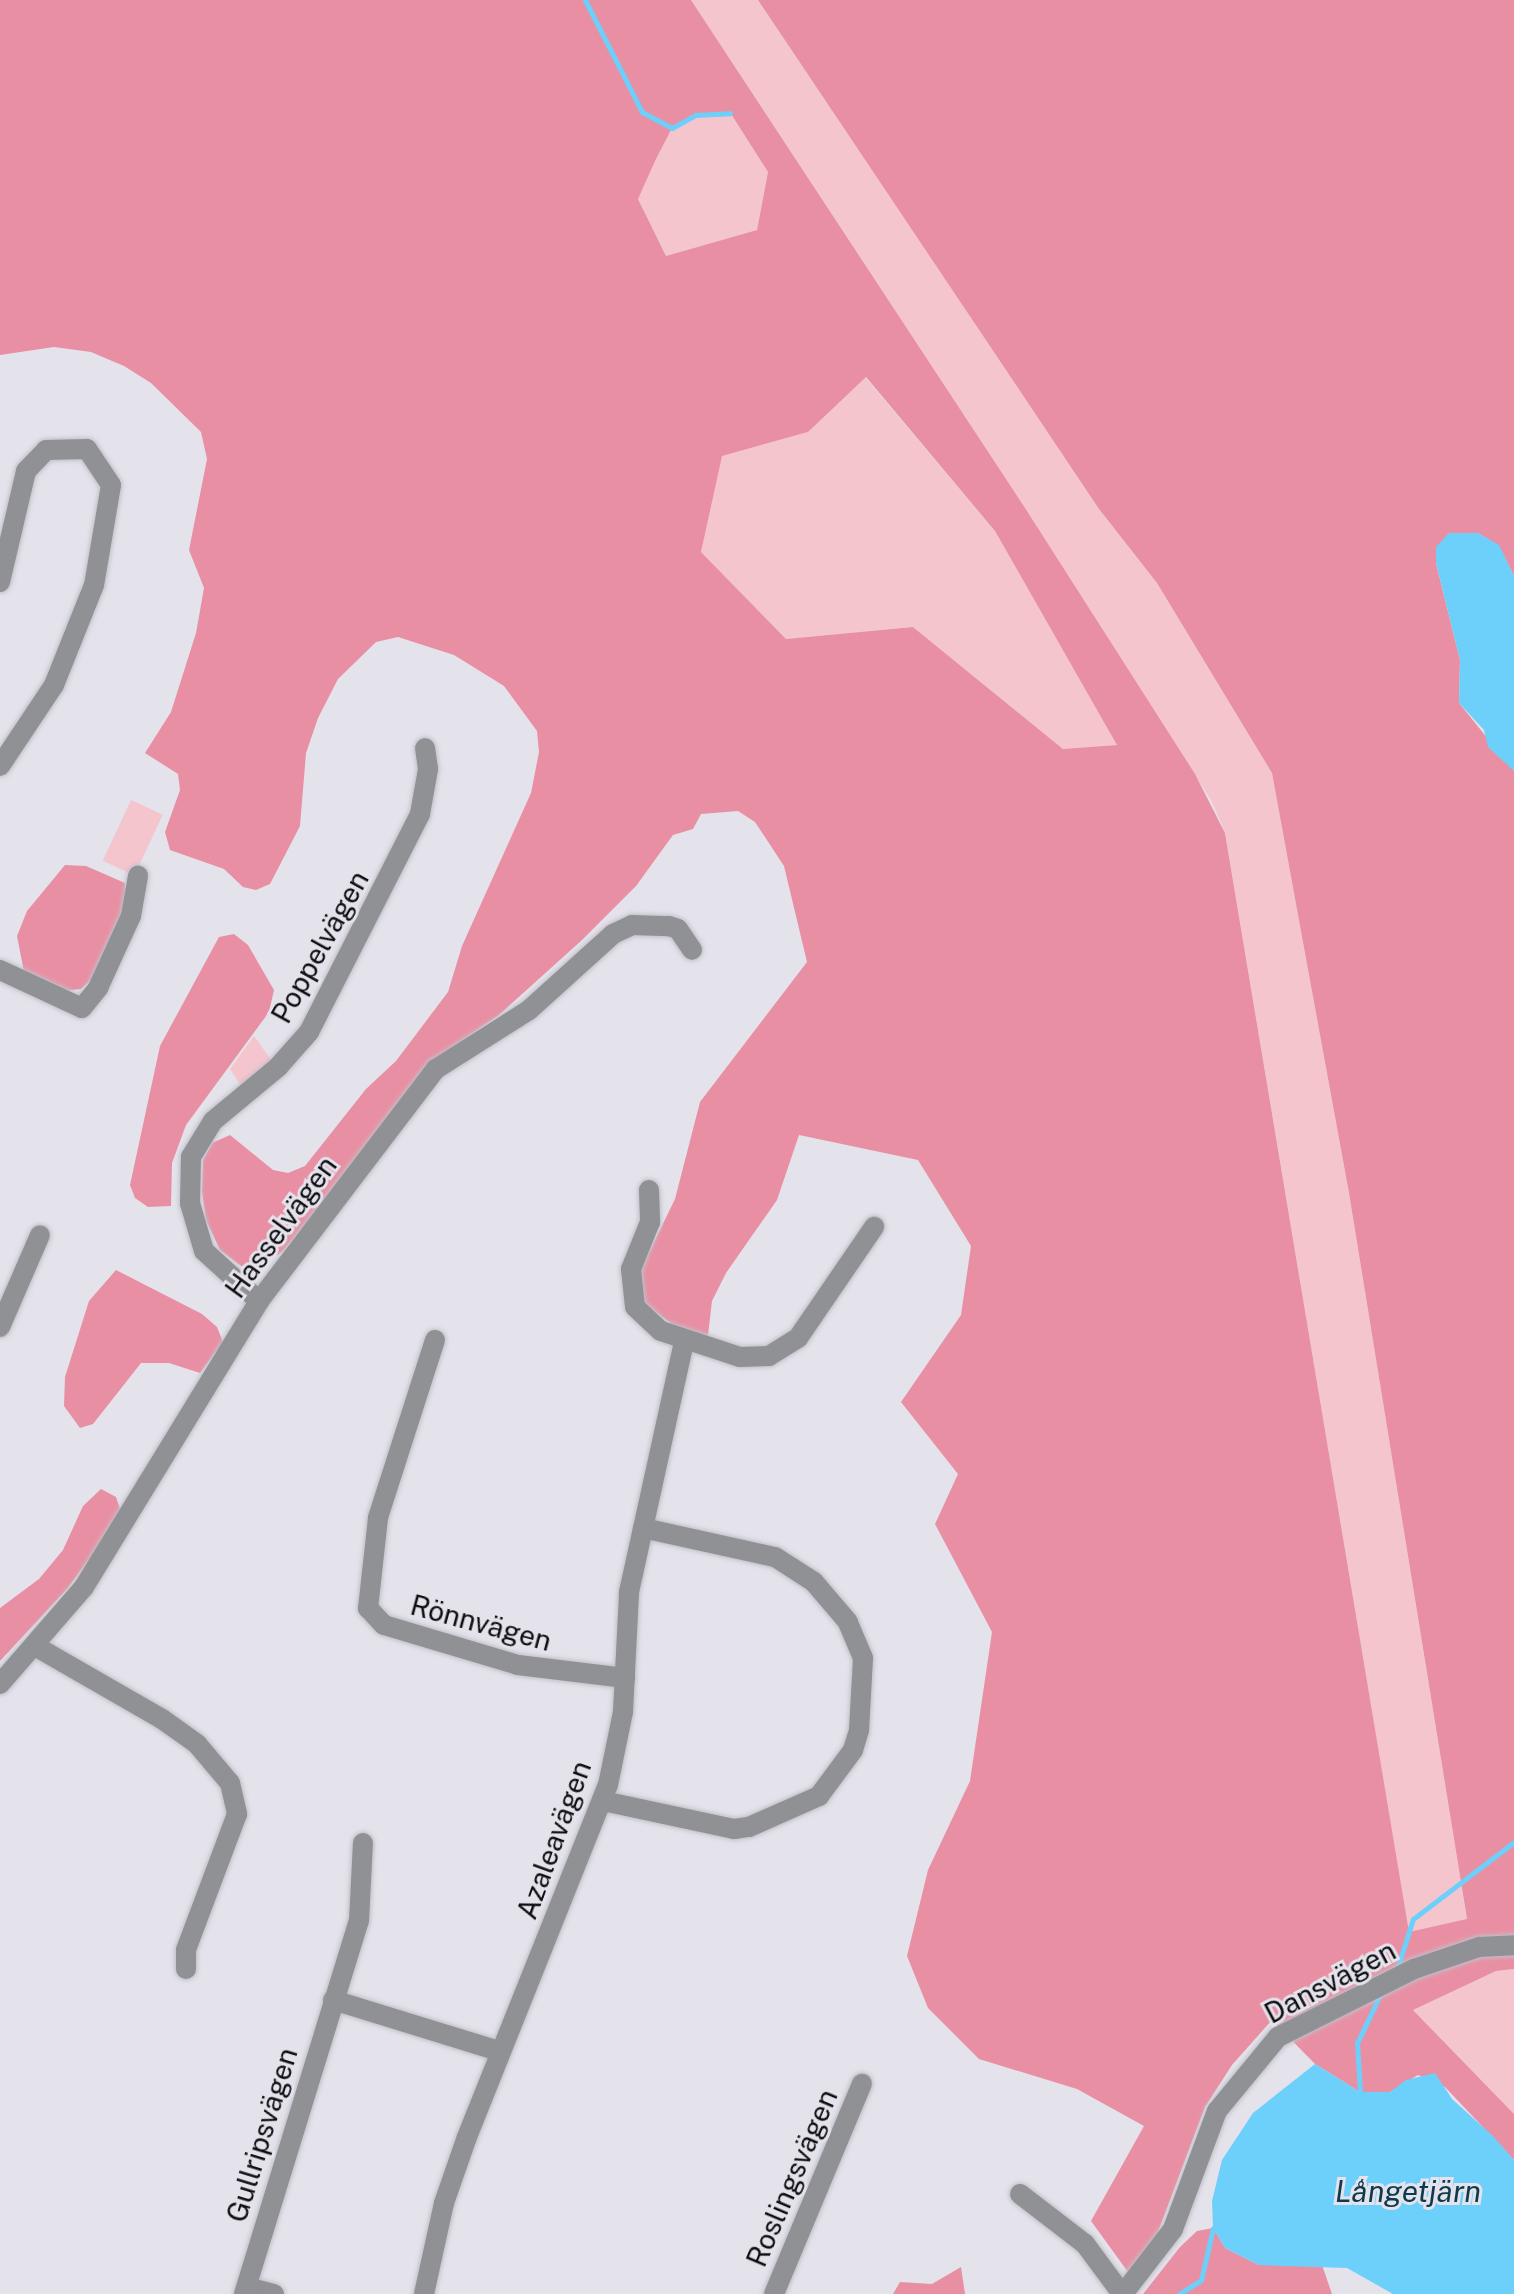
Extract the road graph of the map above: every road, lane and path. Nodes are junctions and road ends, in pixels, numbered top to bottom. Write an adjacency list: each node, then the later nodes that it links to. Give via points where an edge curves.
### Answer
1 (0, 582): 3 (street, via 26,471 46,450 87,449 111,485 94,585 54,685)
2 (425, 748): 10 (street, Poppelvägen, via 428,769 420,814 309,1032 278,1067 213,1121 191,1157 190,1203 204,1251)
3 (0, 766)
4 (138, 876): 6 (street, via 131,916 98,988 82,1008)
5 (692, 950): 10 (street, Hasselvägen, via 678,929 632,925 613,934 529,1010 436,1069)
6 (0, 970)
7 (649, 1190): 13 (street, via 650,1222 631,1269 630,1292 644,1319)
8 (874, 1227): 13 (street, via 812,1320 783,1351 740,1357)
9 (40, 1235): 11 (street)
10 (259, 1301): 15 (street, Hasselvägen, via 84,1587)
11 (0, 1327)
12 (435, 1340): 16 (street, Rönnvägen, via 378,1518 368,1608 384,1625 518,1665)
13 (684, 1342): 14 (street, Azaleavägen)
14 (643, 1528): 16 (street, Azaleavägen, via 629,1592); 18 (street, via 775,1557 814,1582 848,1622 863,1658 859,1730 853,1750 819,1796 749,1827 734,1829)
15 (35, 1646): 17 (street, Hasselvägen); 21 (street, via 162,1719 197,1744 230,1783 237,1814 186,1950)
16 (625, 1678): 18 (street, Azaleavägen, via 623,1712)
17 (0, 1684)
18 (603, 1801): 23 (street, Azaleavägen)
19 (363, 1843): 22 (street, Gullripsvägen, via 359,1921)
20 (1514, 1945): 30 (street, Dansvägen, via 1479,1947 1414,1969 1278,2037 1217,2111 1173,2229)
21 (186, 1969)
22 (333, 2000): 23 (street); 26 (street, Gullripsvägen)
23 (499, 2051): 28 (street, Azaleavägen, via 444,2203)
24 (862, 2084): 29 (street, Roslingsvägen)
25 (1020, 2194): 30 (street, via 1085,2244)
26 (246, 2290): 27 (street, Gullripsvägen)
27 (274, 2294)
28 (424, 2294)
29 (774, 2294)
30 (1122, 2294)

